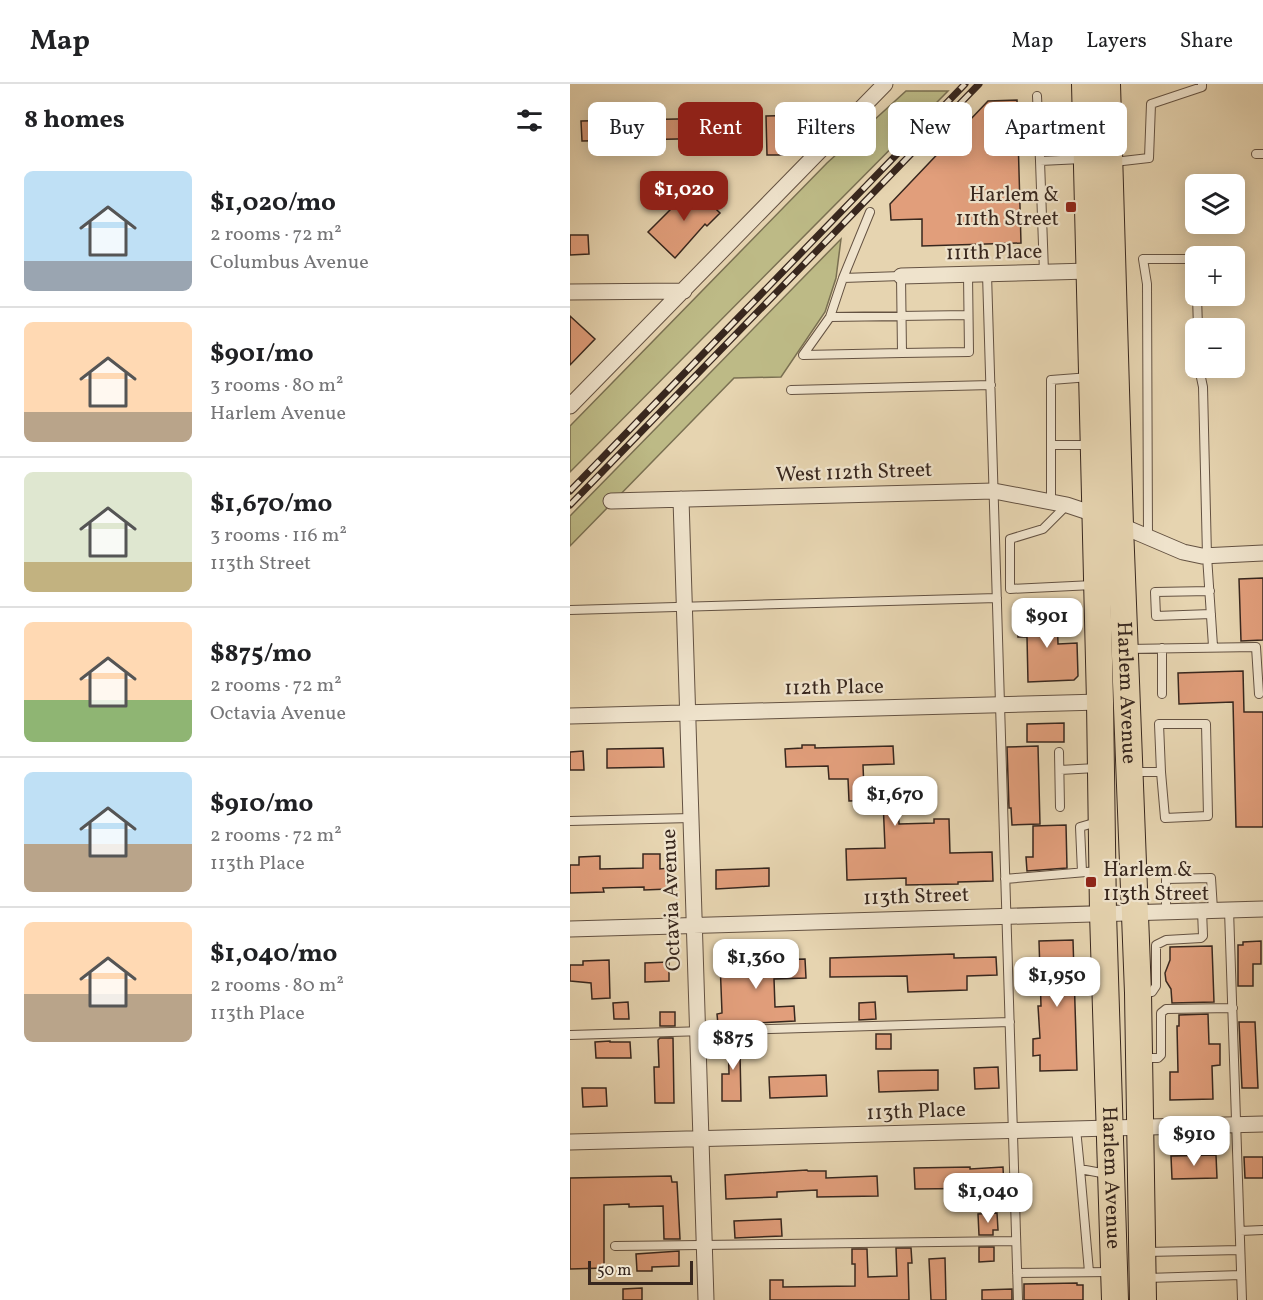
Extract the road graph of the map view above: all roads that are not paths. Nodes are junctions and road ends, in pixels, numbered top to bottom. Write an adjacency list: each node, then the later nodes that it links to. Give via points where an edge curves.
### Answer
1 (885, 84): 16 (street)
2 (1085, 84): 6 (main road, Harlem Avenue)
3 (1107, 84): 6 (main road, Harlem Avenue)
4 (1202, 84): 6 (lane, via 1151,104 1149,158)
5 (1037, 96): 7 (lane)
6 (1098, 160): 7 (lane); 10 (main road, Harlem Avenue)
7 (1040, 161): 11 (lane)
8 (870, 212): 15 (lane)
9 (1185, 259): 36 (lane, via 1143,259 1147,284)
10 (1101, 271): 11 (street, 111th Place); 22 (main road, Harlem Avenue); 35 (main road, Harlem Avenue)
11 (1044, 272): 12 (street, 111th Place)
12 (987, 274): 13 (street, 111th Place); 24 (lane)
13 (968, 275): 14 (street, 111th Place); 18 (lane)
14 (900, 276): 15 (lane); 20 (lane)
15 (843, 278): 19 (lane)
16 (684, 291): 17 (street); 26 (street)
17 (570, 292)
18 (968, 315): 20 (lane); 21 (lane, via 969,352)
19 (830, 317): 20 (lane); 21 (lane, via 803,355)
20 (901, 317): 21 (lane)
21 (902, 354)
22 (1091, 377): 27 (lane, via 1051,380); 28 (main road, Harlem Avenue)
23 (1201, 378): 38 (lane)
24 (991, 385): 25 (lane); 29 (lane)
25 (791, 390)
26 (570, 406)
27 (1051, 445): 28 (lane); 32 (lane)
28 (1093, 445): 34 (main road, Harlem Avenue)
29 (994, 491): 30 (street, West 112th Street); 32 (street, West 112th Street); 41 (lane)
30 (681, 499): 31 (street, West 112th Street); 42 (street, Octavia Avenue)
31 (611, 501)
32 (1051, 502): 33 (street, West 112th Street)
33 (1067, 505): 34 (street, West 112th Street); 39 (lane, via 1043,529 1010,539 1010,589)
34 (1094, 514): 35 (street, West 112th Street); 39 (main road, Harlem Avenue)
35 (1120, 526): 36 (street, West 112th Street); 47 (main road, Harlem Avenue)
36 (1148, 537): 38 (street, West 112th Street, via 1183,552)
37 (1263, 553): 38 (street, West 112th Street)
38 (1207, 556): 40 (lane)
39 (1096, 585): 50 (main road, Harlem Avenue)
40 (1210, 591): 44 (lane); 44 (lane, via 1155,592 1156,616)
41 (997, 598): 42 (lane); 51 (lane)
42 (684, 606): 43 (lane); 52 (street, Octavia Avenue)
43 (570, 610)
44 (1211, 614): 45 (lane)
45 (1213, 646): 46 (lane); 49 (lane, via 1256,647)
46 (1162, 648): 47 (lane); 48 (lane)
47 (1125, 649): 58 (main road, Harlem Avenue)
48 (1162, 694)
49 (1259, 694)
50 (1100, 702): 51 (street, 112th Place); 55 (main road, Harlem Avenue)
51 (1000, 705): 52 (street, 112th Place); 63 (lane)
52 (688, 712): 53 (street, 112th Place); 60 (street, Octavia Avenue)
53 (570, 716)
54 (1059, 752): 56 (lane)
55 (1101, 768): 56 (lane); 62 (main road, Harlem Avenue, via 1101,821)
56 (1060, 770): 59 (lane)
57 (1161, 771): 57 (lane, via 1160,724 1206,724 1208,816 1165,818); 58 (lane)
58 (1130, 772): 68 (main road, Harlem Avenue)
59 (1060, 807)
60 (691, 818): 61 (lane); 71 (street, Octavia Avenue)
61 (570, 821)
62 (1092, 872): 63 (lane); 69 (main road, Harlem Avenue)
63 (1005, 879): 70 (lane)
64 (1263, 909): 66 (street, 113th Street)
65 (1208, 910): 66 (street, 113th Street); 67 (street, 113th Street); 67 (lane, via 1211,878 1178,878 1166,879); 73 (lane, via 1201,938 1166,940 1156,945 1156,986 1152,992)
66 (1229, 910): 74 (lane)
67 (1166, 911): 68 (street, 113th Street)
68 (1136, 912): 69 (street, 113th Street); 73 (main road, Harlem Avenue)
69 (1102, 913): 70 (street, 113th Street); 82 (main road, Harlem Avenue)
70 (1006, 916): 71 (street, 113th Street); 75 (lane)
71 (694, 925): 72 (street, 113th Street); 76 (street, Octavia Avenue)
72 (570, 929)
73 (1138, 993): 78 (main road, Harlem Avenue)
74 (1233, 1008): 78 (lane, via 1166,1009 1161,1013 1161,1055); 79 (lane)
75 (1010, 1022): 76 (lane); 84 (lane)
76 (698, 1031): 77 (lane); 85 (street, Octavia Avenue)
77 (570, 1035)
78 (1139, 1059): 81 (main road, Harlem Avenue)
79 (1236, 1124): 80 (street, 113th Place); 81 (street, 113th Place); 90 (lane)
80 (1263, 1124)
81 (1140, 1126): 82 (street, 113th Place); 95 (main road, Harlem Avenue)
82 (1110, 1128): 83 (street, 113th Place); 88 (main road, Harlem Avenue)
83 (1076, 1129): 84 (street, 113th Place); 87 (lane)
84 (1013, 1131): 85 (street, 113th Place); 91 (lane)
85 (701, 1139): 86 (street, 113th Place); 92 (street, Octavia Avenue)
86 (570, 1142)
87 (1080, 1169): 88 (lane); 96 (lane)
88 (1111, 1175): 97 (main road, Harlem Avenue)
89 (1263, 1230): 90 (lane)
90 (1240, 1231): 94 (lane)
91 (1016, 1241): 92 (lane); 98 (lane)
92 (704, 1245): 93 (lane); 101 (street, Octavia Avenue)
93 (615, 1246)
94 (1240, 1250): 95 (lane); 99 (lane)
95 (1143, 1252): 100 (main road, Harlem Avenue)
96 (1089, 1272): 97 (lane); 98 (lane)
97 (1114, 1272): 103 (main road, Harlem Avenue)
98 (1017, 1273): 102 (lane)
99 (1241, 1275): 100 (lane); 104 (lane)
100 (1143, 1289)
101 (706, 1300)
102 (1018, 1300)
103 (1115, 1300)
104 (1242, 1300)

